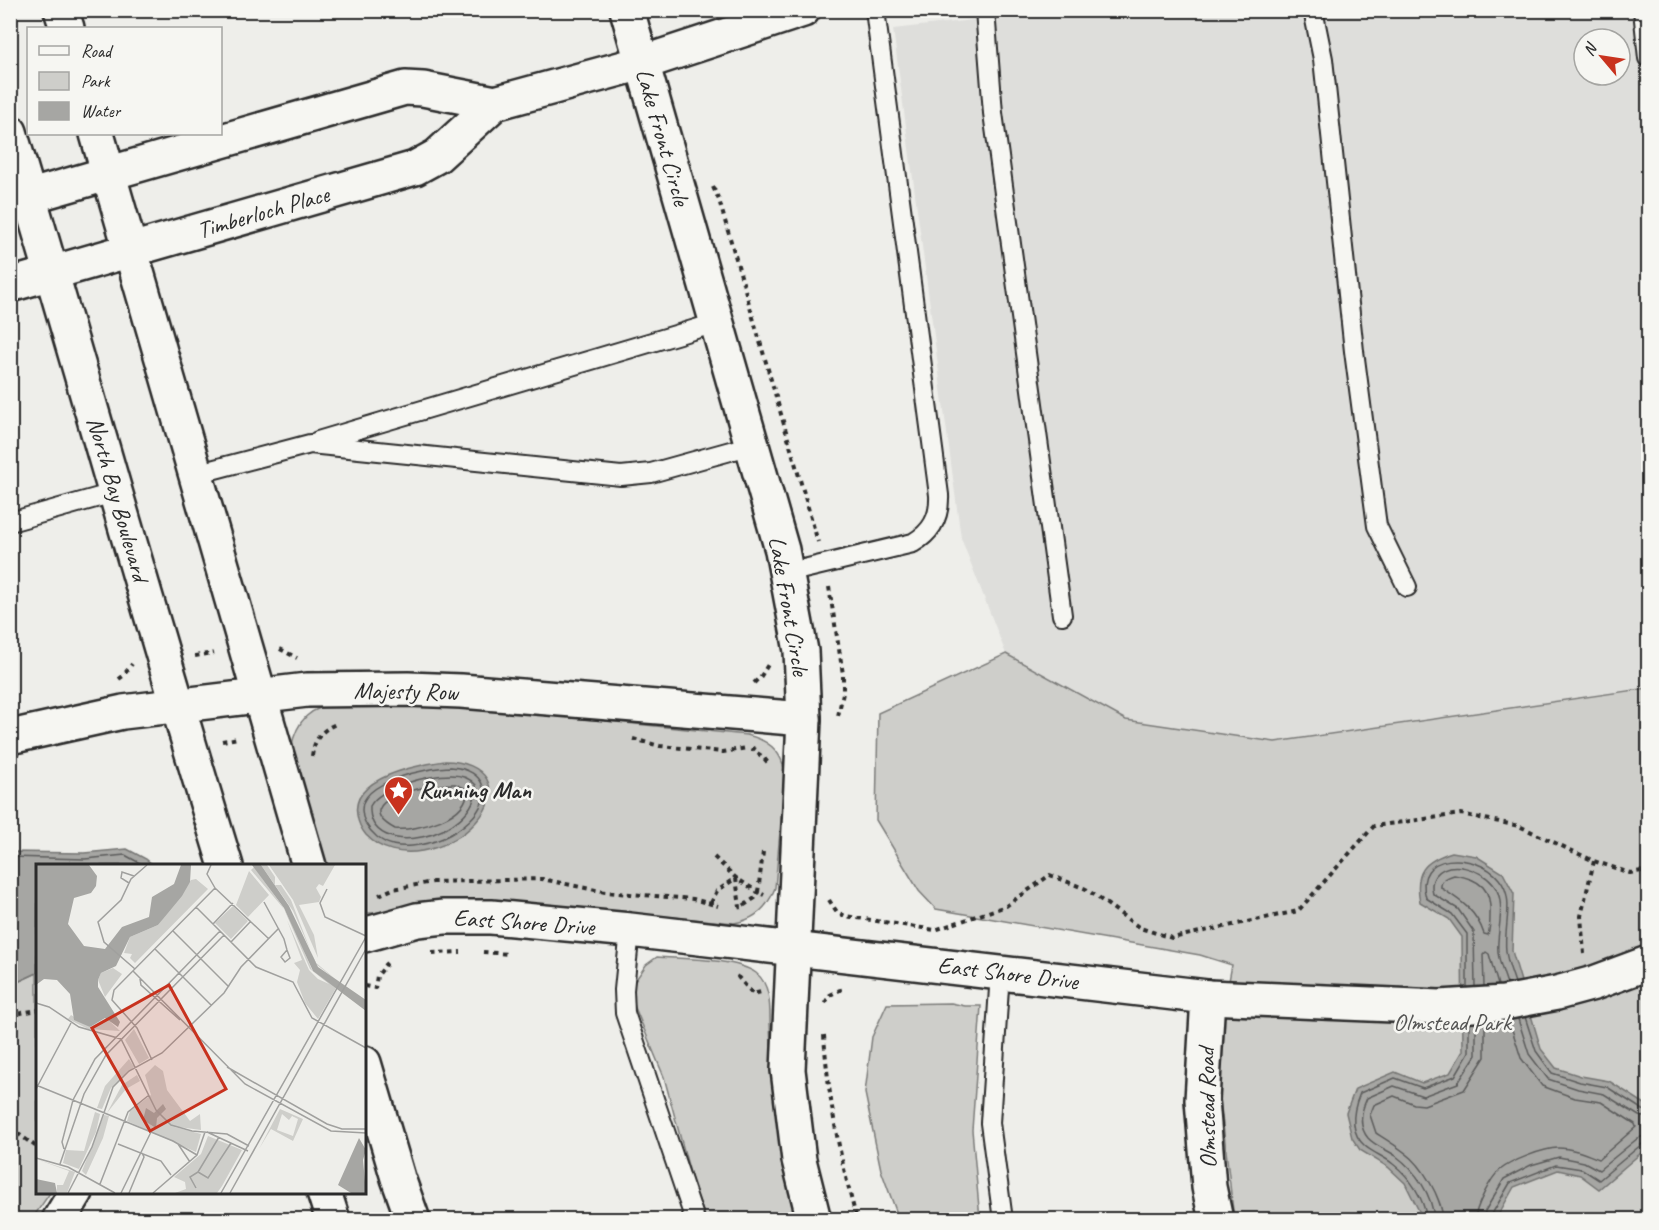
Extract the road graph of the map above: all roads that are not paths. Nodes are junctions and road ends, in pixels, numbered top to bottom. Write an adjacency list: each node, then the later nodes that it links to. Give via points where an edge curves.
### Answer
1 (62, 10): 8 (street)
2 (627, 10): 10 (street, Lake Front Circle)
3 (803, 10): 10 (street, Timberloch Place)
4 (875, 10): 25 (lane, via 939,495 938,514 929,531 914,543)
5 (985, 10): 27 (lane, via 993,113)
6 (1313, 10): 26 (lane, via 1323,59 1377,526)
7 (1643, 10): 9 (lane)
8 (67, 27)
9 (1648, 58)
10 (642, 63): 11 (street, Timberloch Place); 19 (street, Lake Front Circle)
11 (495, 103): 14 (street, Timberloch Place, via 405,88); 16 (street, Timberloch Place, via 437,156 415,168)
12 (10, 132): 15 (street, North Bay Boulevard)
13 (98, 135): 14 (street)
14 (109, 174): 15 (street, Timberloch Place); 16 (street)
15 (20, 199): 17 (street, North Bay Boulevard)
16 (131, 250): 17 (street, Timberloch Place); 22 (street)
17 (52, 273): 18 (street, Timberloch Place); 23 (street, North Bay Boulevard)
18 (10, 285)
19 (716, 323): 20 (lane); 21 (street, Lake Front Circle)
20 (310, 444): 21 (lane, via 621,476 662,471); 22 (lane)
21 (752, 445): 25 (street, Lake Front Circle)
22 (196, 474): 28 (street)
23 (117, 492): 24 (lane); 29 (street, North Bay Boulevard)
24 (10, 522)
25 (787, 573): 30 (street, Lake Front Circle, via 801,651)
26 (1407, 587)
27 (1062, 615)
28 (259, 695): 29 (street, Majesty Row); 30 (street, Majesty Row, via 307,690 408,689); 33 (street)
29 (176, 705): 31 (street, Majesty Row, via 123,712); 32 (street, North Bay Boulevard)
30 (804, 719): 36 (street, Lake Front Circle)
31 (10, 737)
32 (225, 864)
33 (308, 864)
34 (630, 930): 35 (street, East Shore Drive, via 456,916 417,920); 36 (street, East Shore Drive); 46 (lane, via 625,1012)
35 (366, 934)
36 (793, 949): 38 (street, East Shore Drive); 47 (street, Lake Front Circle, via 788,1070 799,1160)
37 (1648, 963): 39 (street, East Shore Drive, via 1594,983 1504,1003 1440,1007)
38 (1000, 973): 39 (street, East Shore Drive); 48 (lane, via 990,1123)
39 (1208, 996): 49 (street, Olmstead Road, via 1202,1100 1209,1187)
40 (366, 1070): 45 (street)
41 (75, 1194): 43 (street)
42 (325, 1194): 44 (street)
43 (59, 1220)
44 (333, 1220)
45 (413, 1220)
46 (695, 1220)
47 (814, 1220)
48 (1003, 1220)
49 (1216, 1220)

